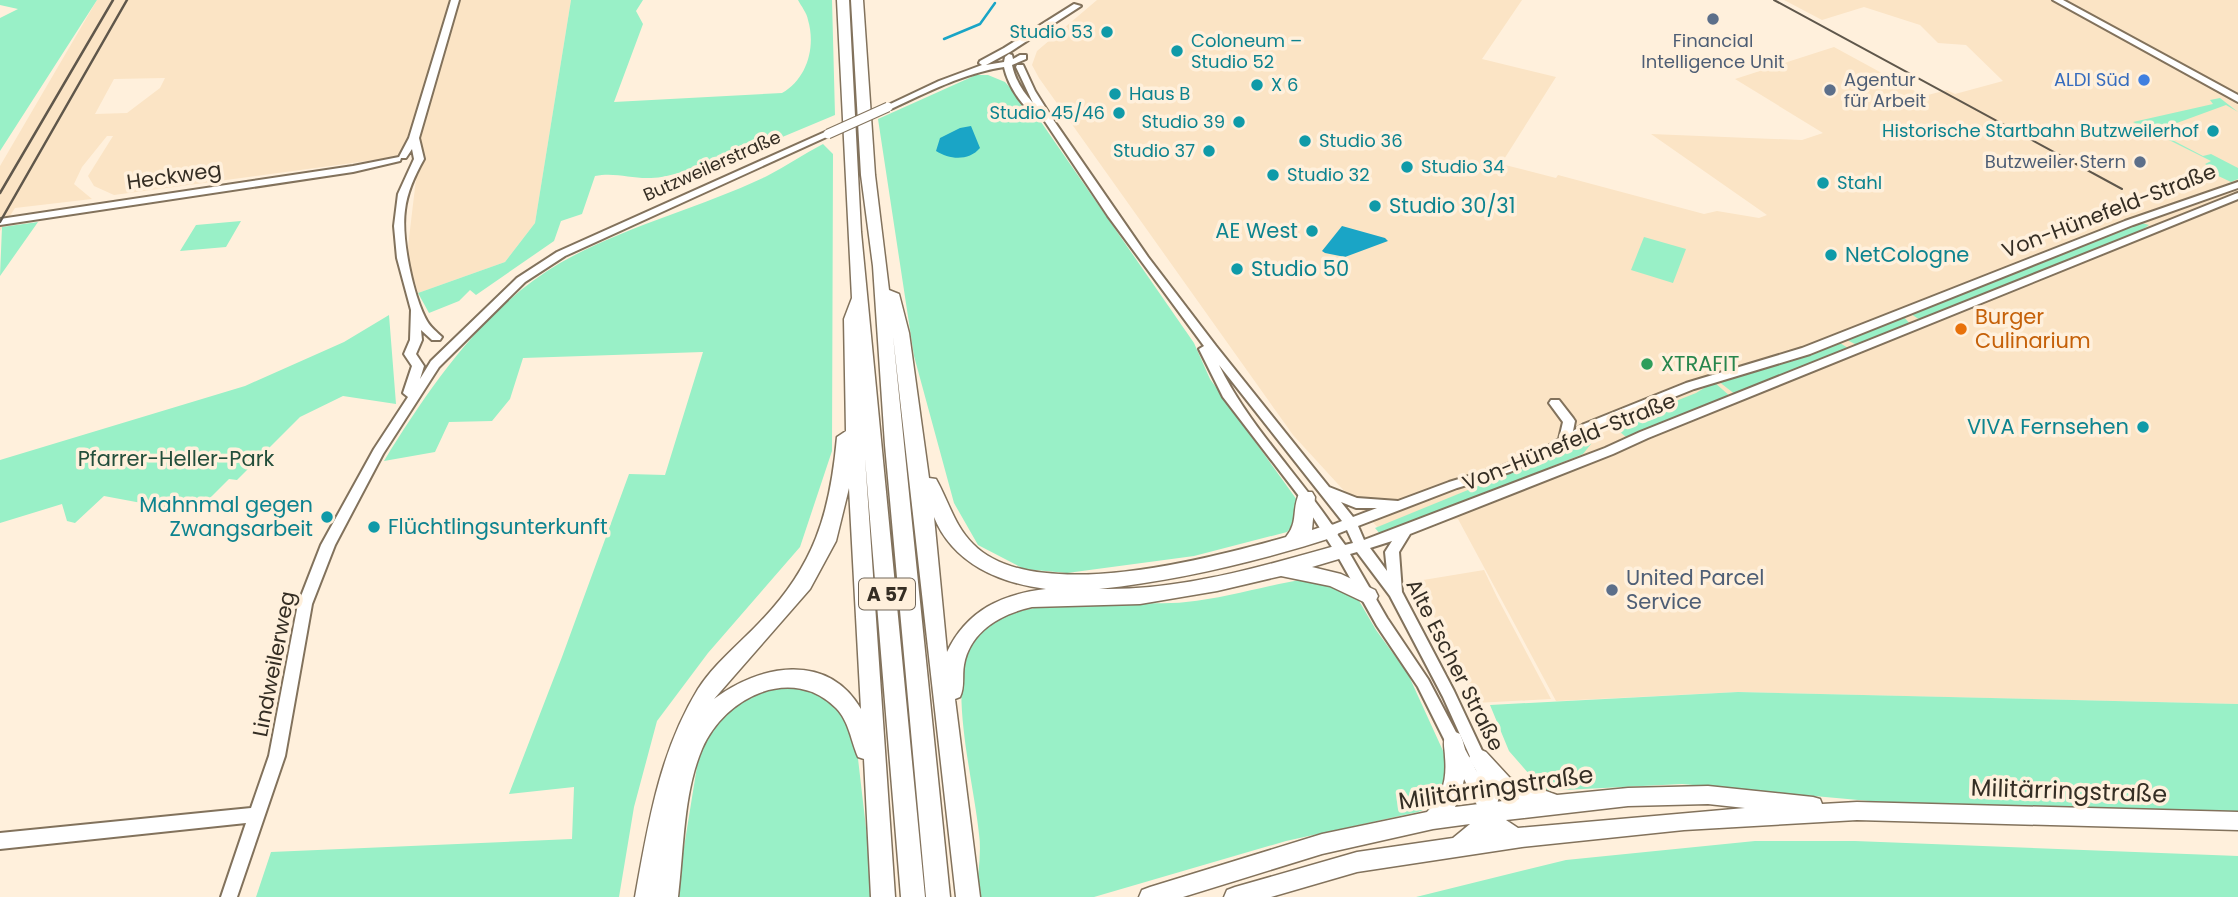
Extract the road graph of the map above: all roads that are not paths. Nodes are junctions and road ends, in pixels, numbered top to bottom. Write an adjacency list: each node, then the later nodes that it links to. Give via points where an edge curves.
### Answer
1 (455, 0): 14 (street)
2 (843, 0): 22 (highway, A 57)
3 (857, 0): 21 (highway, A 57, via 868,176)
4 (2057, 0): 12 (street)
5 (1081, 3): 6 (street, Butzweilerstraße); 7 (street, Butzweilerstraße)
6 (1018, 45): 7 (street); 8 (street, Butzweilerstraße)
7 (1015, 62): 8 (street); 9 (street, Butzweilerstraße); 11 (street, Alte Escher Straße); 13 (street, Alte Escher Straße)
8 (983, 63): 10 (street, Butzweilerstraße)
9 (968, 72): 10 (street, Butzweilerstraße); 11 (street, via 995,72)
10 (951, 78): 23 (street, Butzweilerstraße, bridge, via 561,254)
11 (1015, 83): 13 (street, Alte Escher Straße)
12 (2238, 99)
13 (1053, 125): 34 (street, Alte Escher Straße, via 1110,212)
14 (414, 138): 15 (street); 16 (street)
15 (416, 161): 16 (street, Heckweg); 17 (street)
16 (398, 163): 17 (street); 20 (street, Heckweg)
17 (406, 180): 24 (street, via 398,244)
18 (2238, 185): 33 (street, Von-Hünefeld-Straße, via 2129,223 1806,351 1690,386)
19 (2238, 195): 38 (street, Von-Hünefeld-Straße)
20 (0, 222)
21 (880, 265): 32 (highway, A 57, via 901,333); 44 (highway, A 57)
22 (861, 291): 29 (highway, via 852,319); 62 (highway, A 57)
23 (496, 303): 25 (street, Butzweilerstraße, via 461,329); 26 (street, Butzweilerstraße)
24 (415, 305): 25 (street, via 426,329); 27 (street)
25 (439, 337): 26 (street); 27 (street, via 424,340)
26 (453, 346): 28 (street, Lindweilerweg)
27 (413, 355): 28 (street, via 427,363); 31 (street, Lindweilerweg, via 417,373)
28 (444, 357): 31 (street, Lindweilerweg)
29 (852, 385): 48 (highway); 59 (highway, via 842,486 827,543 794,598 719,677 695,714 674,762)
30 (1555, 403): 33 (street, via 1569,421)
31 (402, 411): 52 (street, Lindweilerweg, via 315,576 305,604 282,736)
32 (915, 433): 39 (highway, via 933,495 953,537 988,566 1028,580 1102,583); 46 (highway, via 937,654)
33 (1564, 441): 35 (street, Von-Hünefeld-Straße, via 1506,469)
34 (1314, 492): 35 (street, via 1364,504); 36 (street, Alte Escher Straße); 37 (street, Alte Escher Straße); 39 (highway, via 1304,528)
35 (1414, 500): 36 (street, Von-Hünefeld-Straße)
36 (1351, 524): 37 (street, Von-Hünefeld-Straße); 40 (street, Alte Escher Straße)
37 (1330, 531): 39 (highway); 40 (street, Alte Escher Straße)
38 (1405, 531): 40 (street, Von-Hünefeld-Straße); 42 (street, via 1392,552)
39 (1291, 545)
40 (1352, 549): 41 (highway); 42 (street, Alte Escher Straße); 43 (street, Alte Escher Straße)
41 (1277, 569): 43 (highway, via 1319,575); 46 (highway, via 1140,596 1023,601 985,616 966,636 951,666)
42 (1395, 592): 47 (street, Alte Escher Straße)
43 (1368, 596): 45 (street, Alte Escher Straße)
44 (914, 634): 46 (highway); 63 (highway, A 57)
45 (1453, 740): 51 (street, Alte Escher Straße); 53 (main road, via 1454,792)
46 (954, 754): 64 (highway)
47 (1479, 758): 49 (main road, via 1503,784); 51 (street, Alte Escher Straße, via 1492,789)
48 (875, 776): 60 (highway, via 860,728 831,690 807,679 779,678 737,693 708,720 693,745); 61 (highway)
49 (1555, 804): 50 (main road, Militärringstraße, via 1708,795); 51 (main road, Militärringstraße)
50 (1857, 811): 54 (main road, Militärringstraße); 55 (main road, Militärringstraße, via 1684,821)
51 (1489, 812): 53 (main road, Militärringstraße); 55 (main road, via 1499,827); 57 (main road, via 1480,829)
52 (256, 815): 56 (street); 58 (street, Lindweilerweg)
53 (1433, 820): 65 (main road, Militärringstraße, via 1322,844)
54 (2238, 821)
55 (1515, 838): 57 (main road, Militärringstraße)
56 (0, 841)
57 (1458, 845): 66 (main road, Militärringstraße, via 1357,862)
58 (229, 897)
59 (647, 897)
60 (666, 897)
61 (883, 897)
62 (913, 897)
63 (938, 897)
64 (968, 897)
65 (1150, 897)
66 (1235, 897)

